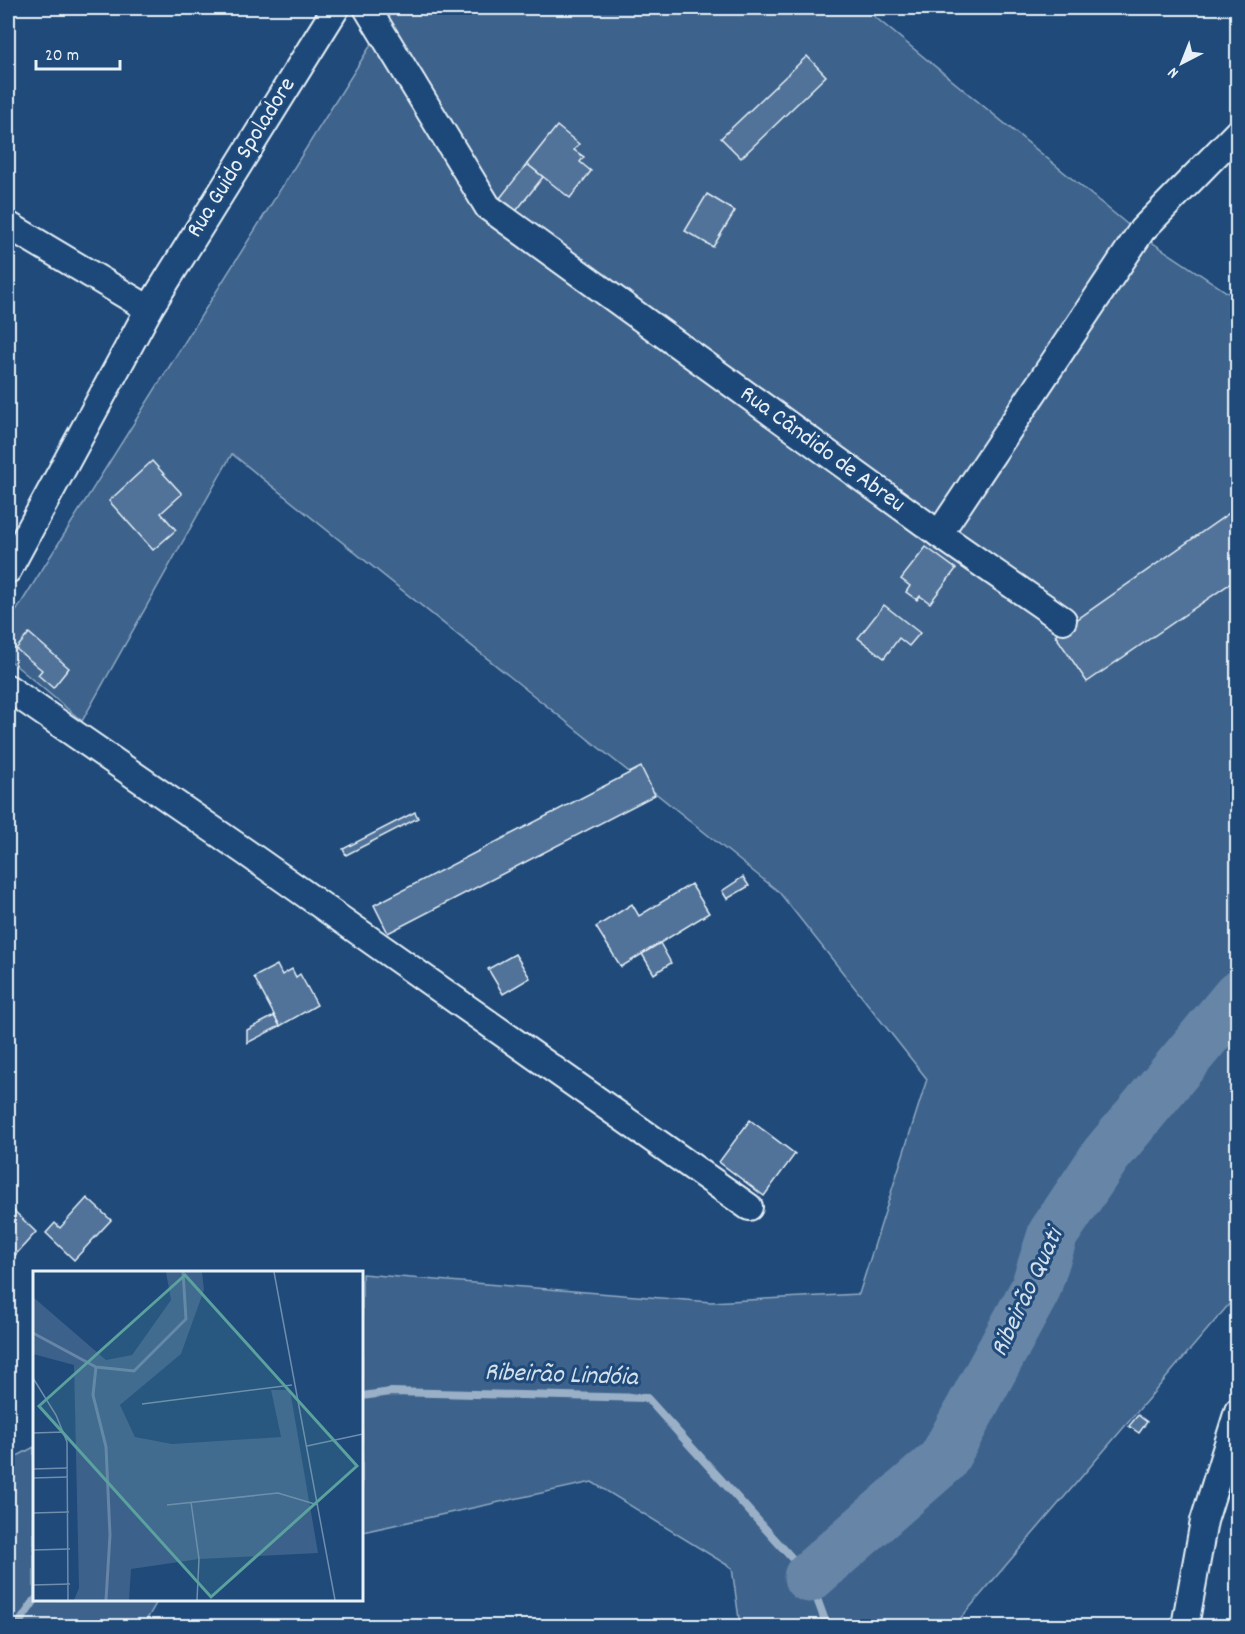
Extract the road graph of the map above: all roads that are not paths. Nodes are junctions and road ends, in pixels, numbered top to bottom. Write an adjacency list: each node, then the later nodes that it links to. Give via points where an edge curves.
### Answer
1 (336, 8): 5 (street, Rua Guido Spoladore)
2 (367, 8): 6 (street, Rua Cândido de Abreu, via 488,207)
3 (1238, 132): 6 (street, via 1142,230)
4 (8, 225): 5 (street)
5 (149, 309): 7 (street, Rua Guido Spoladore)
6 (939, 534): 8 (street, Rua Cândido de Abreu)
7 (8, 570)
8 (1063, 620)
9 (8, 688): 10 (street)
10 (749, 1207)
11 (1238, 1411): 12 (street, via 1204,1521)
12 (1185, 1626)

